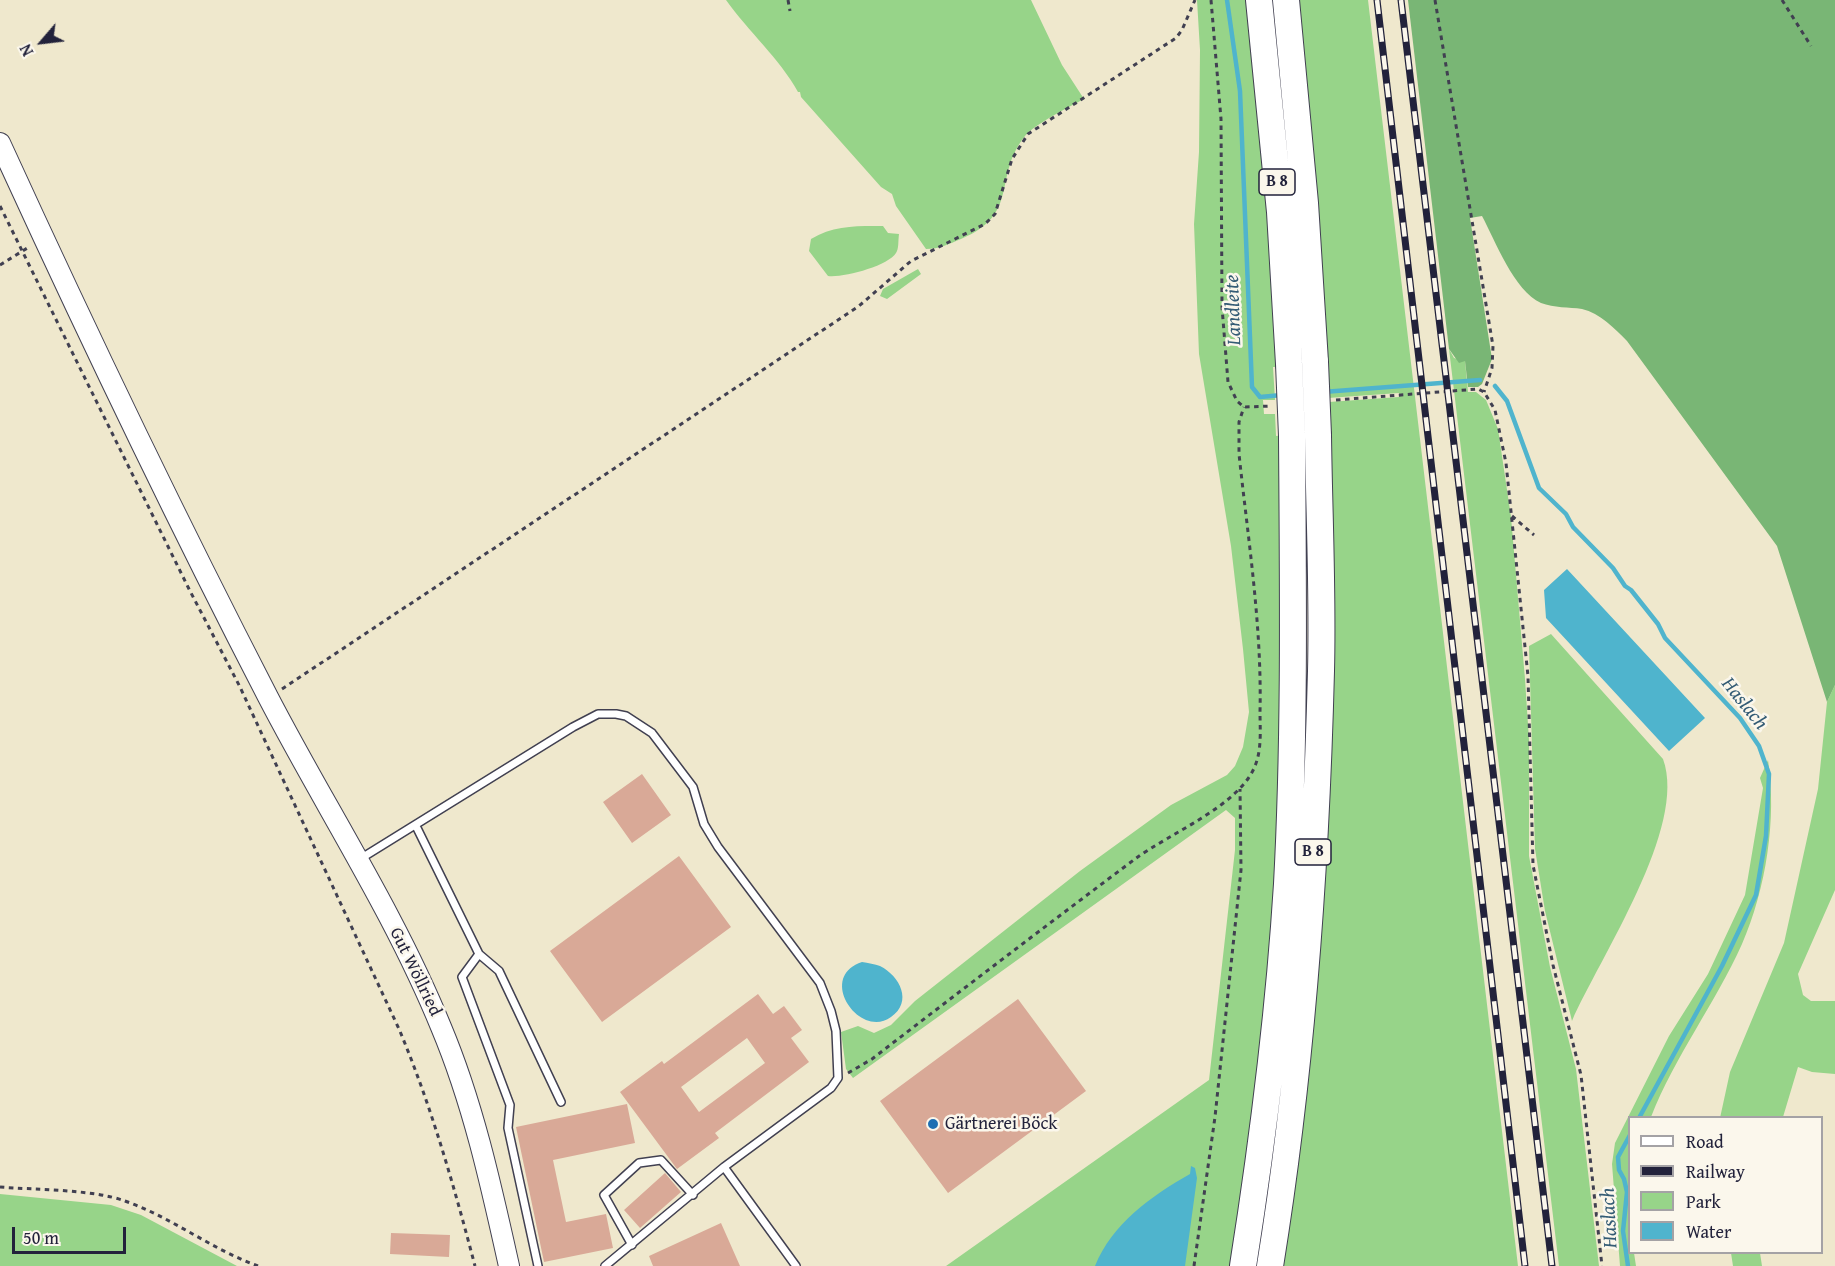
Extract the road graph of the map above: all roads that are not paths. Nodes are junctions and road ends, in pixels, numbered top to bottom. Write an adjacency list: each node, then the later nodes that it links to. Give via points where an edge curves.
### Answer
1 (1259, 0): 15 (highway, B 8, bridge, via 1280,212 1289,364 1294,674 1287,885 1266,1123)
2 (1286, 0): 16 (highway, B 8, bridge, via 1315,362 1321,669 1312,886 1290,1122)
3 (0, 143): 5 (street, Gut Wöllried, via 269,698)
4 (416, 826): 5 (lane); 6 (lane); 8 (lane, via 598,714 626,716 652,733 693,787 704,824 718,847 820,983 836,1031 838,1078 831,1088)
5 (357, 861): 11 (street, Gut Wöllried, via 422,982 449,1047 487,1169)
6 (479, 954): 7 (lane, via 499,971); 12 (lane, via 462,977 510,1105 508,1128)
7 (561, 1102)
8 (724, 1167): 9 (lane); 14 (lane)
9 (693, 1195): 10 (lane); 10 (lane, via 662,1160 639,1163 604,1195)
10 (632, 1245): 13 (lane)
11 (508, 1266)
12 (538, 1266)
13 (605, 1266)
14 (796, 1266)
15 (1243, 1266)
16 (1270, 1266)

